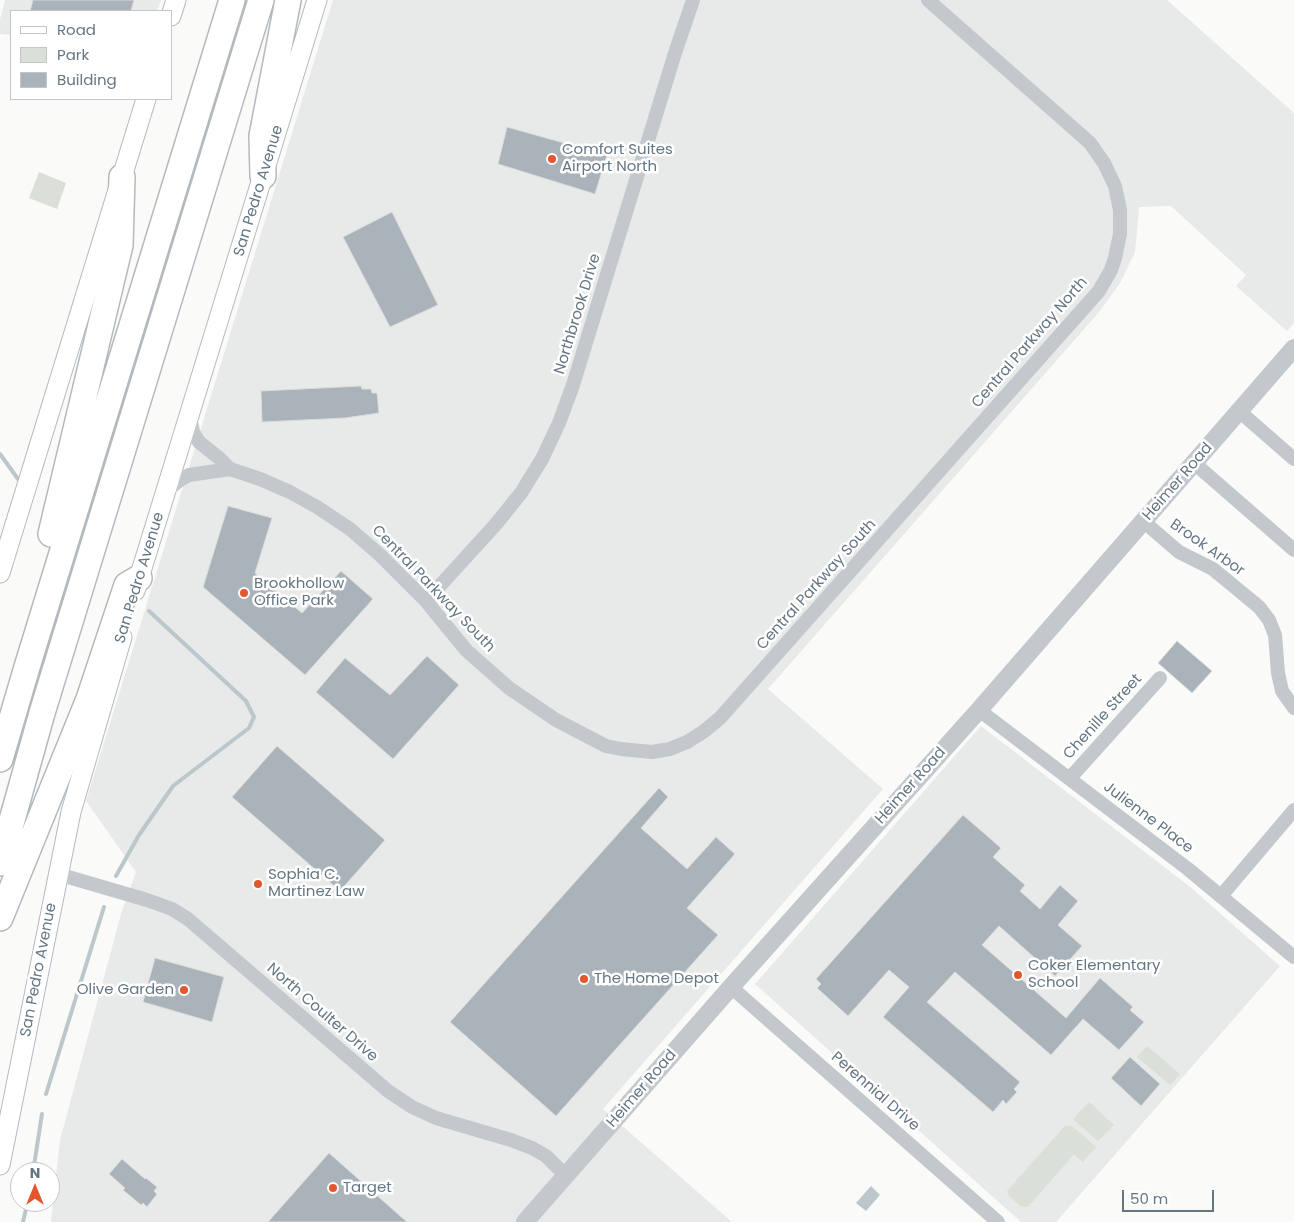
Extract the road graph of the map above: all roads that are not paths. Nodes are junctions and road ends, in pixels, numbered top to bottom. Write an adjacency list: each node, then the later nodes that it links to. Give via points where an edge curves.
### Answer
1 (176, 0): 8 (main road)
2 (232, 0): 25 (highway)
3 (262, 0): 32 (highway, via 45,704)
4 (288, 0): 10 (highway, via 262,136)
5 (317, 0): 10 (main road, San Pedro Avenue)
6 (693, 0): 24 (street, Northbrook Drive, via 560,423 521,493)
7 (928, 0): 19 (street, Central Parkway North, via 1090,143 1115,186 1120,234 1111,270 1099,291)
8 (172, 13)
9 (146, 100): 11 (main road)
10 (264, 176): 14 (main road, San Pedro Avenue)
11 (122, 177): 22 (main road); 25 (highway, via 120,245 49,545)
12 (1294, 348): 13 (street, Heimer Road)
13 (1239, 411): 15 (street); 16 (street, Heimer Road)
14 (190, 413): 17 (street, Central Parkway South, via 197,440); 18 (main road, San Pedro Avenue)
15 (1294, 459)
16 (1194, 463): 20 (street, Heimer Road); 21 (street)
17 (230, 469): 18 (street, Central Parkway South, via 189,475); 24 (street, Central Parkway South, via 290,492 350,529)
18 (166, 492): 23 (main road, San Pedro Avenue)
19 (896, 520): 24 (street, Central Parkway South, via 720,718 687,742 670,749 641,752 606,746 556,720 508,688 466,650)
20 (1143, 522): 27 (street, Brook Arbor, via 1179,552 1213,569 1269,620 1275,635 1282,691); 28 (street, Heimer Road)
21 (1294, 550)
22 (0, 573)
23 (139, 578): 33 (main road, San Pedro Avenue, via 76,791); 35 (highway, via 127,585 89,699)
24 (426, 601)
25 (46, 604): 29 (highway)
26 (1160, 678): 30 (street, Chenille Street)
27 (1294, 708)
28 (979, 710): 30 (street, Julienne Place); 37 (street, Heimer Road)
29 (0, 759)
30 (1070, 778): 34 (street, Julienne Place)
31 (1294, 810): 34 (street)
32 (0, 863)
33 (58, 874): 38 (main road, San Pedro Avenue); 39 (street, North Coulter Drive, via 172,909 188,919 388,1091 436,1118 532,1148 546,1156)
34 (1221, 896): 36 (street, Julienne Place)
35 (0, 918)
36 (1294, 957)
37 (731, 987): 39 (street, Heimer Road); 41 (street, Perennial Drive)
38 (0, 1165)
39 (566, 1176): 40 (street, Heimer Road)
40 (525, 1222)
41 (998, 1222)

